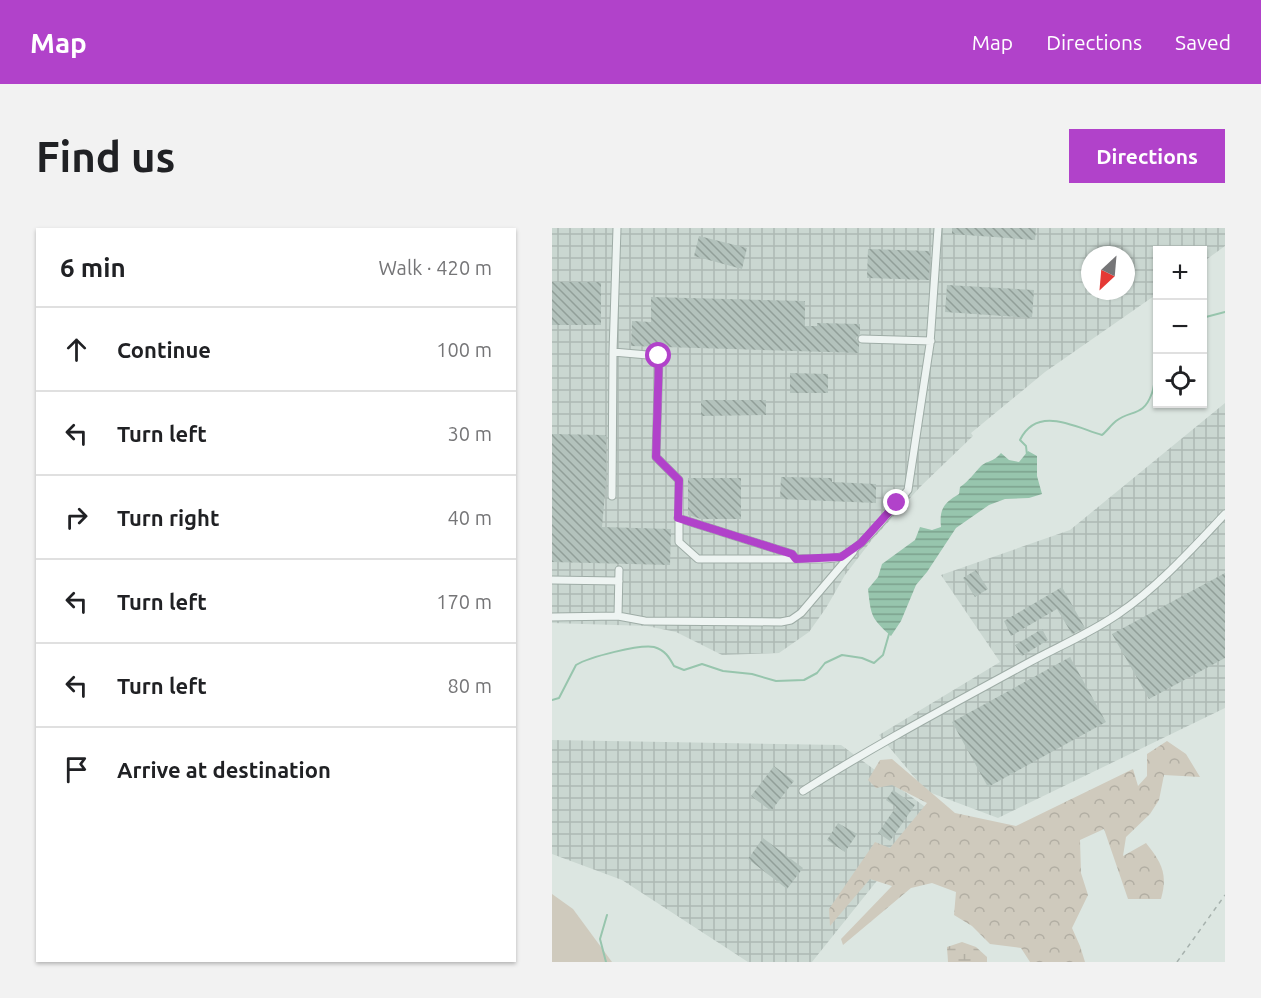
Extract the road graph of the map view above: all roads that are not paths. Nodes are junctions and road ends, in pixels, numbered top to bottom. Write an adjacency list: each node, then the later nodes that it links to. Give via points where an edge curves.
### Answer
1 (617, 228): 5 (lane)
2 (938, 228): 4 (lane)
3 (862, 339): 4 (lane)
4 (930, 341): 9 (lane, via 908,490)
5 (613, 351): 6 (lane); 8 (lane, via 659,356 656,457 679,480)
6 (612, 496)
7 (1225, 514): 16 (lane, via 1121,613 916,724)
8 (678, 518): 10 (lane, via 792,554); 10 (lane, via 680,542 698,559)
9 (861, 543): 10 (lane, via 841,557); 14 (lane, via 791,620 645,621)
10 (796, 559)
11 (619, 570): 13 (lane)
12 (552, 580): 13 (lane)
13 (619, 581): 14 (lane)
14 (618, 616): 15 (lane)
15 (552, 617)
16 (803, 791)

